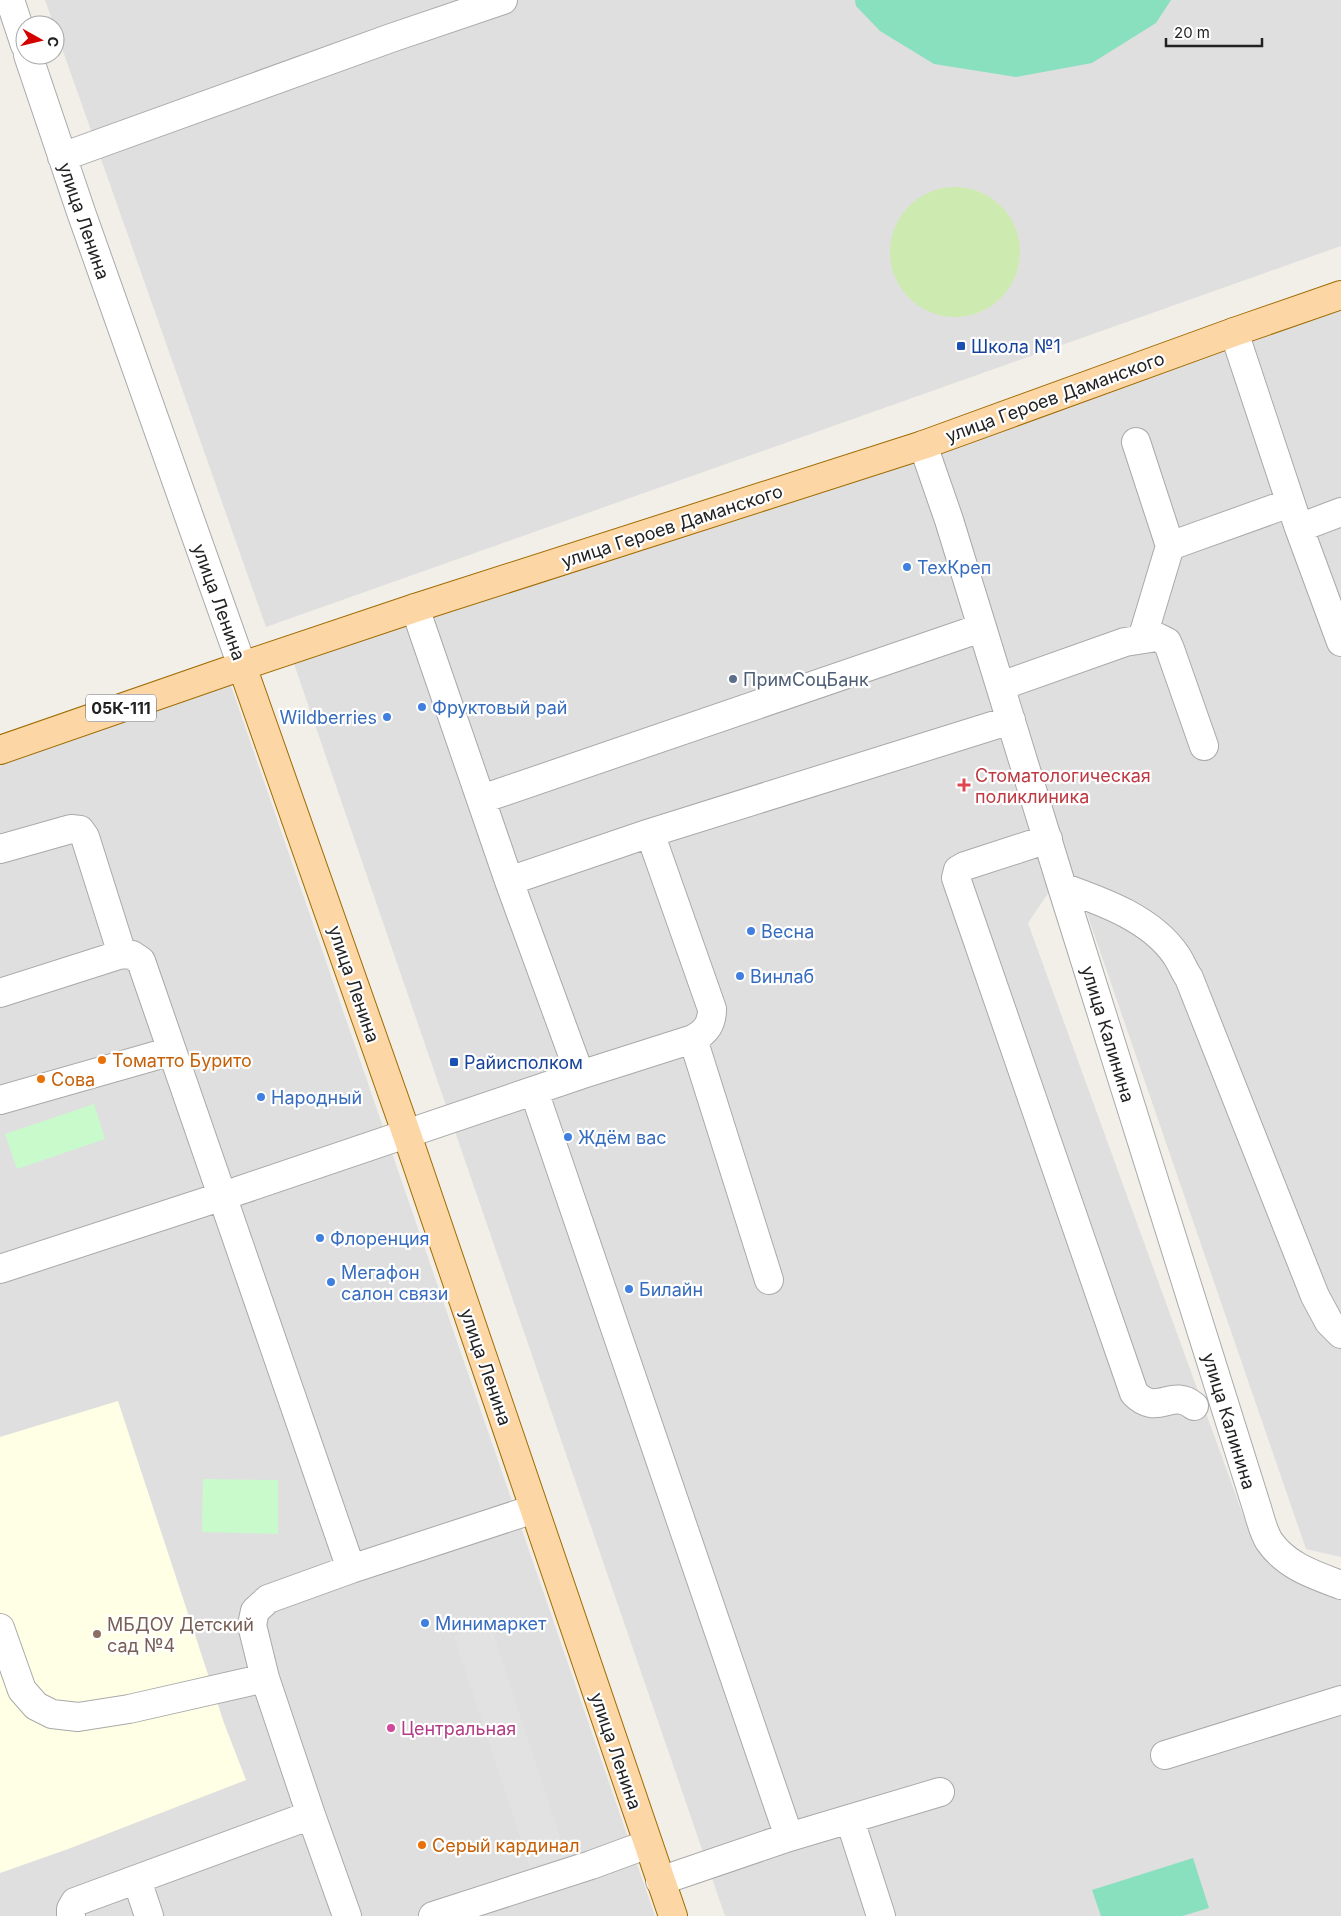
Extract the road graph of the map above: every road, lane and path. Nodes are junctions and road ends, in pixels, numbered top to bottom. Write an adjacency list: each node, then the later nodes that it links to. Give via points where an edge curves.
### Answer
1 (10, 0): 3 (street)
2 (503, 0): 5 (street)
3 (15, 15)
4 (31, 65): 5 (street, улица Ленина)
5 (62, 157): 17 (street, улица Ленина)
6 (1341, 295): 7 (main road, улица Героев Даманского / 05К-111)
7 (1234, 332): 9 (main road, улица Героев Даманского / 05К-111); 11 (street)
8 (1136, 442): 12 (street)
9 (923, 445): 13 (main road, улица Героев Даманского / 05К-111); 14 (street, улица Калинина)
10 (1341, 512): 11 (street)
11 (1295, 515): 12 (street); 16 (street)
12 (1170, 546): 15 (street)
13 (415, 608): 17 (main road, улица Героев Даманского / 05К-111); 22 (street)
14 (981, 628): 18 (street, улица Калинина); 22 (street)
15 (1142, 638): 18 (street); 20 (street, via 1158,637 1167,642)
16 (1341, 642)
17 (242, 666): 21 (main road, улица Героев Даманского / 05К-111); 35 (main road, улица Ленина)
18 (1001, 686): 19 (street, улица Калинина)
19 (1011, 720): 23 (street); 24 (street, улица Калинина)
20 (1204, 746)
21 (0, 750)
22 (482, 799): 26 (street)
23 (650, 833): 26 (street); 30 (street, via 712,1009 707,1030)
24 (1048, 839): 27 (street, улица Калинина); 40 (street, via 965,866 958,870 956,878 1134,1394 1152,1405 1179,1398)
25 (0, 850): 28 (street, via 71,829 80,830 85,836)
26 (509, 882): 32 (street)
27 (1062, 887): 39 (street, via 1133,917 1175,953 1192,987 1315,1296 1329,1322); 43 (street, улица Калинина, via 1268,1540 1284,1558 1307,1573)
28 (122, 954): 29 (street); 31 (street, via 142,961)
29 (0, 993)
30 (693, 1039): 32 (street); 38 (street)
31 (172, 1052): 34 (street); 36 (street)
32 (580, 1075): 33 (street)
33 (534, 1091): 35 (street); 51 (street)
34 (0, 1100)
35 (407, 1135): 36 (street); 41 (main road, улица Ленина)
36 (223, 1196): 37 (street); 42 (street)
37 (0, 1268)
38 (769, 1280)
39 (1341, 1334)
40 (1194, 1406)
41 (534, 1509): 42 (street); 52 (main road, улица Ленина)
42 (351, 1569): 45 (street, via 268,1599 255,1611 252,1625)
43 (1341, 1585)
44 (0, 1628): 45 (street, via 22,1690 36,1706 52,1714 78,1717 129,1709)
45 (265, 1678): 49 (street)
46 (1341, 1700): 47 (street)
47 (1165, 1755)
48 (940, 1792): 50 (street)
49 (311, 1815): 53 (street); 58 (street)
50 (850, 1820): 51 (street); 61 (street)
51 (789, 1837): 54 (street)
52 (648, 1844): 54 (main road, улица Ленина); 55 (street)
53 (137, 1880): 56 (street, via 75,1902); 57 (street)
54 (660, 1880): 60 (main road, улица Ленина)
55 (462, 1912): 59 (street)
56 (71, 1916)
57 (149, 1916)
58 (347, 1916)
59 (433, 1916)
60 (673, 1916)
61 (881, 1916)

